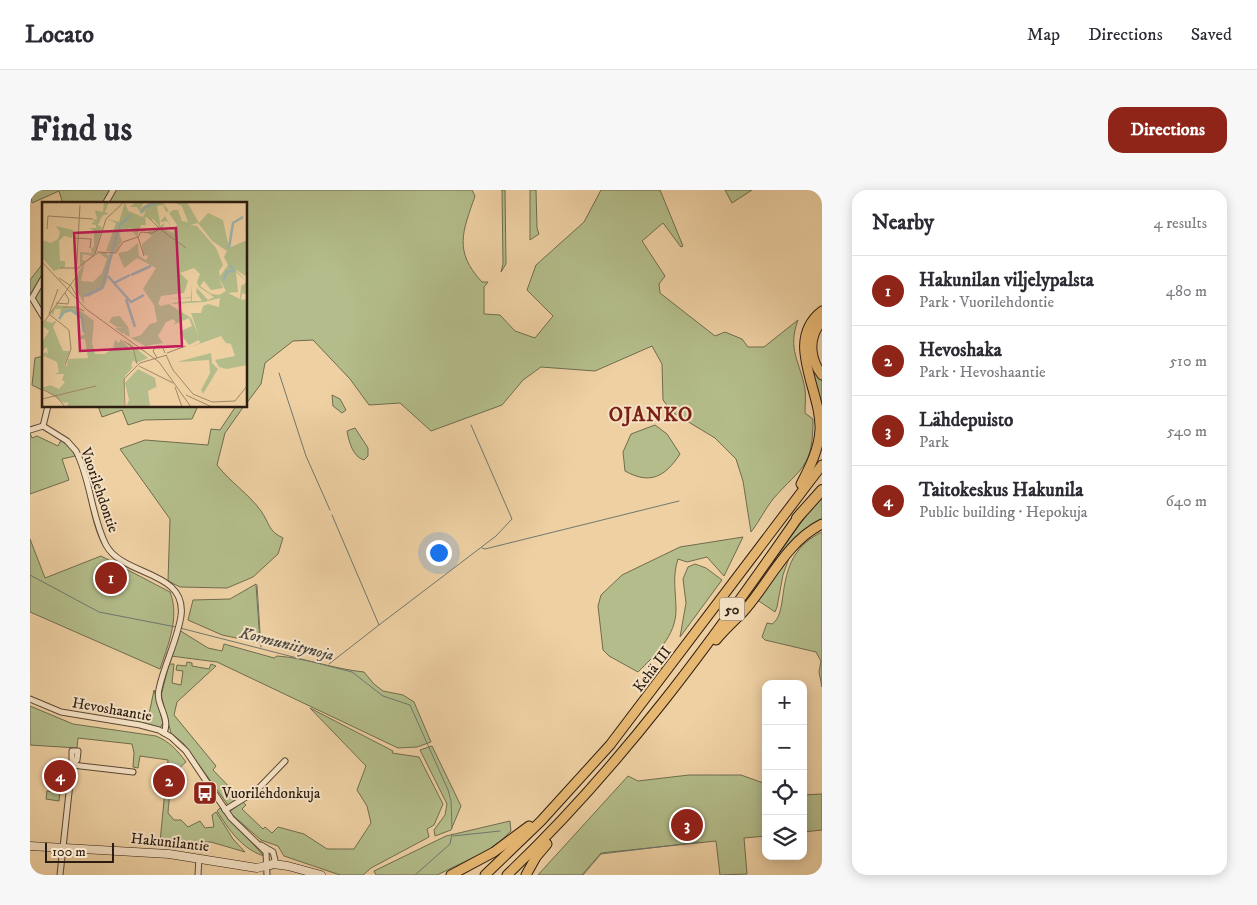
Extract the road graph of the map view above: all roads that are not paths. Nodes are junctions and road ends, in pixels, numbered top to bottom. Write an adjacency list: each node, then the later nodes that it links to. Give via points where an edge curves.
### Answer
1 (113, 190): 2 (street)
2 (106, 202)
3 (42, 280): 4 (street)
4 (31, 298): 6 (street)
5 (822, 311): 15 (highway, via 809,327 804,347 819,407 818,441 812,463)
6 (42, 315)
7 (822, 321): 8 (highway, via 814,335 812,349 814,363)
8 (822, 375)
9 (48, 408): 10 (street)
10 (43, 426): 11 (street); 20 (street, Vuorilehdontie, via 67,442 78,456 109,550 167,583 175,590 181,604 180,621 158,691 166,722)
11 (30, 430)
12 (822, 465): 15 (highway, Kehä III / 50)
13 (822, 484): 16 (highway, Kehä III / 50)
14 (822, 490): 16 (highway)
15 (788, 508): 23 (highway, Kehä III / 50, via 649,696)
16 (797, 518): 19 (highway, Kehä III / 50)
17 (822, 524): 19 (highway, via 790,548 743,612 720,634 688,678)
18 (30, 699): 20 (street, Hevoshaantie, via 62,712 140,725)
19 (666, 699): 25 (highway, Kehä III / 50)
20 (164, 733): 24 (street, Hevoshaantie, via 186,751)
21 (285, 761): 24 (street, via 256,791)
22 (133, 772): 27 (street, via 72,765)
23 (564, 797): 34 (highway, via 494,852); 35 (highway, Kehä III / 50)
24 (225, 810): 29 (street, Hevoshaantie, via 258,844 272,852 275,860)
25 (569, 814): 36 (highway, Kehä III / 50); 37 (highway)
26 (30, 846): 27 (main road, Hakunilantie)
27 (63, 848): 28 (main road, Hakunilantie, via 154,852); 30 (street)
28 (199, 858): 29 (main road, Hakunilantie); 31 (street)
29 (268, 870): 32 (main road, Hakunilantie, via 278,868); 33 (main road, Hakunilantie, via 288,866)
30 (60, 875)
31 (198, 875)
32 (313, 875)
33 (321, 875)
34 (451, 875)
35 (485, 875)
36 (507, 875)
37 (526, 875)

